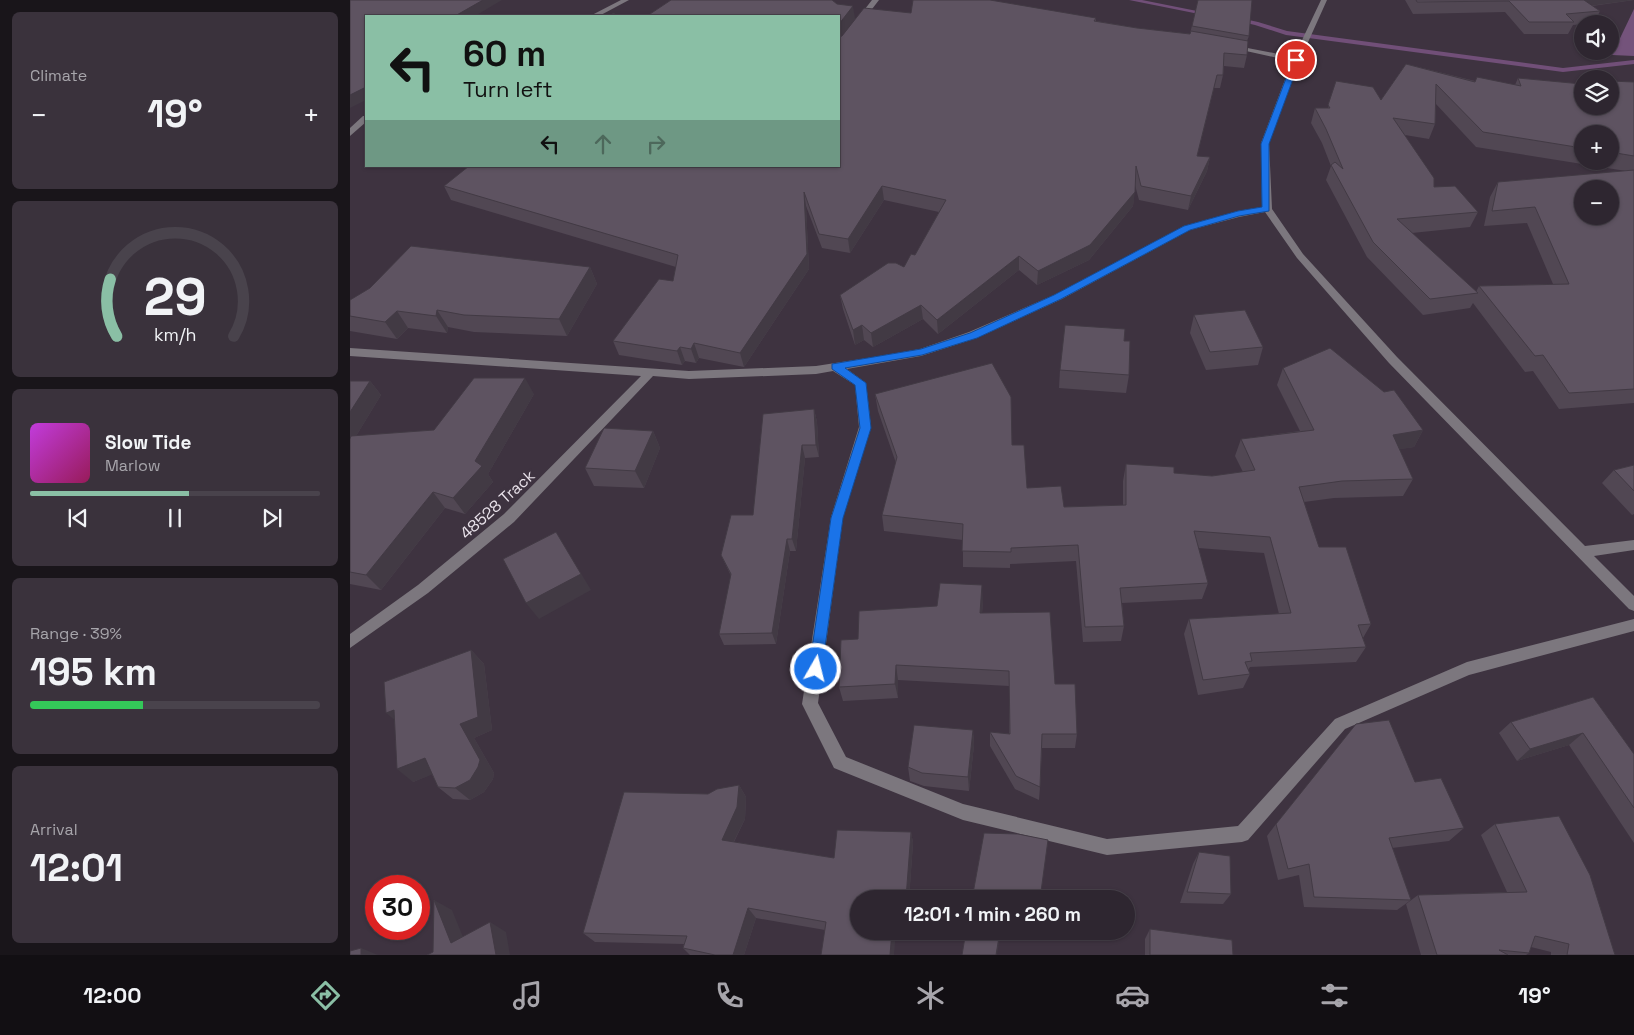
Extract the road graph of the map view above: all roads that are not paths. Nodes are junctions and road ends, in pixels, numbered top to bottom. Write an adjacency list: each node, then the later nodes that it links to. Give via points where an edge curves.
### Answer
1 (626, 0): 4 (street)
2 (876, 0): 5 (street)
3 (1324, 0): 7 (street)
4 (596, 15)
5 (840, 45)
6 (1222, 46): 7 (street)
7 (1298, 55): 10 (street, via 1265,144)
8 (365, 119): 9 (street)
9 (350, 133)
10 (1266, 209): 12 (street, via 1187,228 1058,297 973,335 922,352); 15 (street, via 1300,256 1393,360)
11 (350, 352): 13 (street)
12 (836, 366): 13 (street, via 816,370); 17 (street, via 860,383 866,428 837,518 810,704 840,763 963,812 1107,847 1242,834 1340,724 1467,669)
13 (650, 374): 18 (street, 48528 Track, via 509,518 423,589)
14 (1634, 545): 15 (street)
15 (1583, 552): 16 (street)
16 (1634, 605)
17 (1634, 625)
18 (350, 642)

